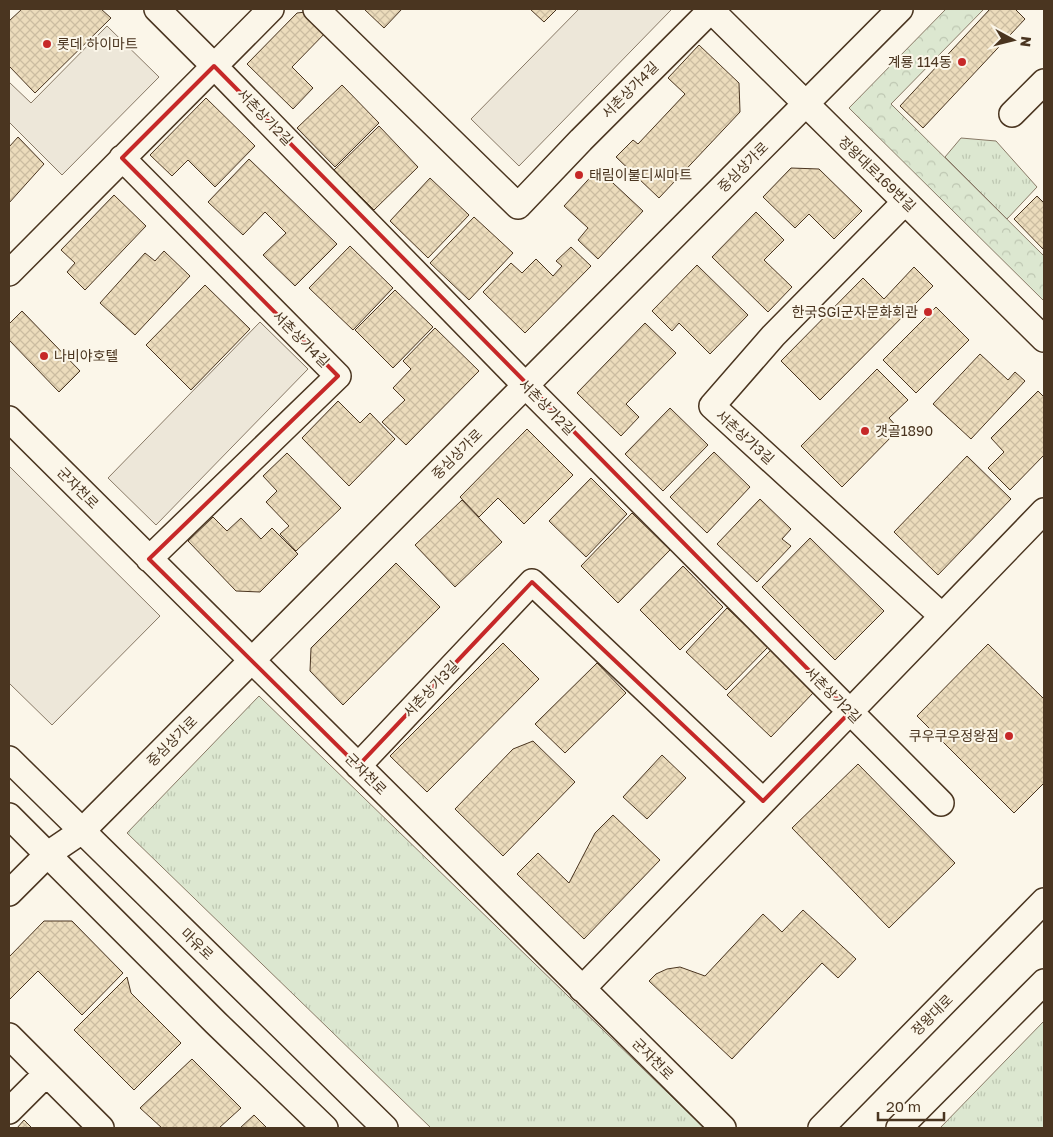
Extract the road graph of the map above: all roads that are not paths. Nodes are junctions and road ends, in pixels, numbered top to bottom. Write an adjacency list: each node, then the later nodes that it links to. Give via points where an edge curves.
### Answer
1 (157, 9): 6 (street, 서촌상가2길)
2 (271, 9): 6 (street)
3 (316, 9): 4 (street, 서촌상가4길, via 518,206)
4 (710, 9): 8 (street, 정왕대로169번길)
5 (900, 9): 8 (street, 중심상가로)
6 (214, 66): 10 (street); 14 (street, 서촌상가2길)
7 (1044, 82): 9 (street)
8 (806, 104): 11 (street, 정왕대로169번길); 14 (street, 중심상가로)
9 (1012, 114)
10 (122, 158): 12 (street); 17 (street, 서촌상가4길, via 338,376)
11 (905, 202): 13 (street, 정왕대로169번길); 18 (street, 서촌상가3길, via 773,336 712,406)
12 (9, 273)
13 (1044, 339)
14 (525, 385): 19 (street, 중심상가로); 20 (street, 서촌상가2길)
15 (9, 419): 17 (street, 군자천로)
16 (1044, 510): 18 (street)
17 (150, 559): 19 (street, 군자천로)
18 (942, 616): 20 (street)
19 (252, 661): 22 (street, 군자천로); 26 (street, 중심상가로)
20 (850, 712): 23 (street); 24 (street, 서촌상가2길)
21 (9, 759): 26 (street, 마유로)
22 (358, 766): 23 (street, 서촌상가3길, via 532,582); 31 (street, 군자천로)
23 (763, 801): 31 (street)
24 (941, 803)
25 (9, 816): 27 (street)
26 (82, 831): 27 (street, 중심상가로); 37 (street, 마유로)
27 (48, 854): 28 (street, 중심상가로); 36 (street)
28 (9, 893)
29 (1044, 901): 39 (street, 정왕대로)
30 (1044, 982): 40 (street)
31 (582, 989): 38 (street, 군자천로)
32 (9, 1036): 33 (street)
33 (46, 1074): 34 (street); 35 (street)
34 (9, 1111)
35 (101, 1128)
36 (324, 1128)
37 (385, 1128)
38 (723, 1128)
39 (821, 1128)
40 (899, 1128)

